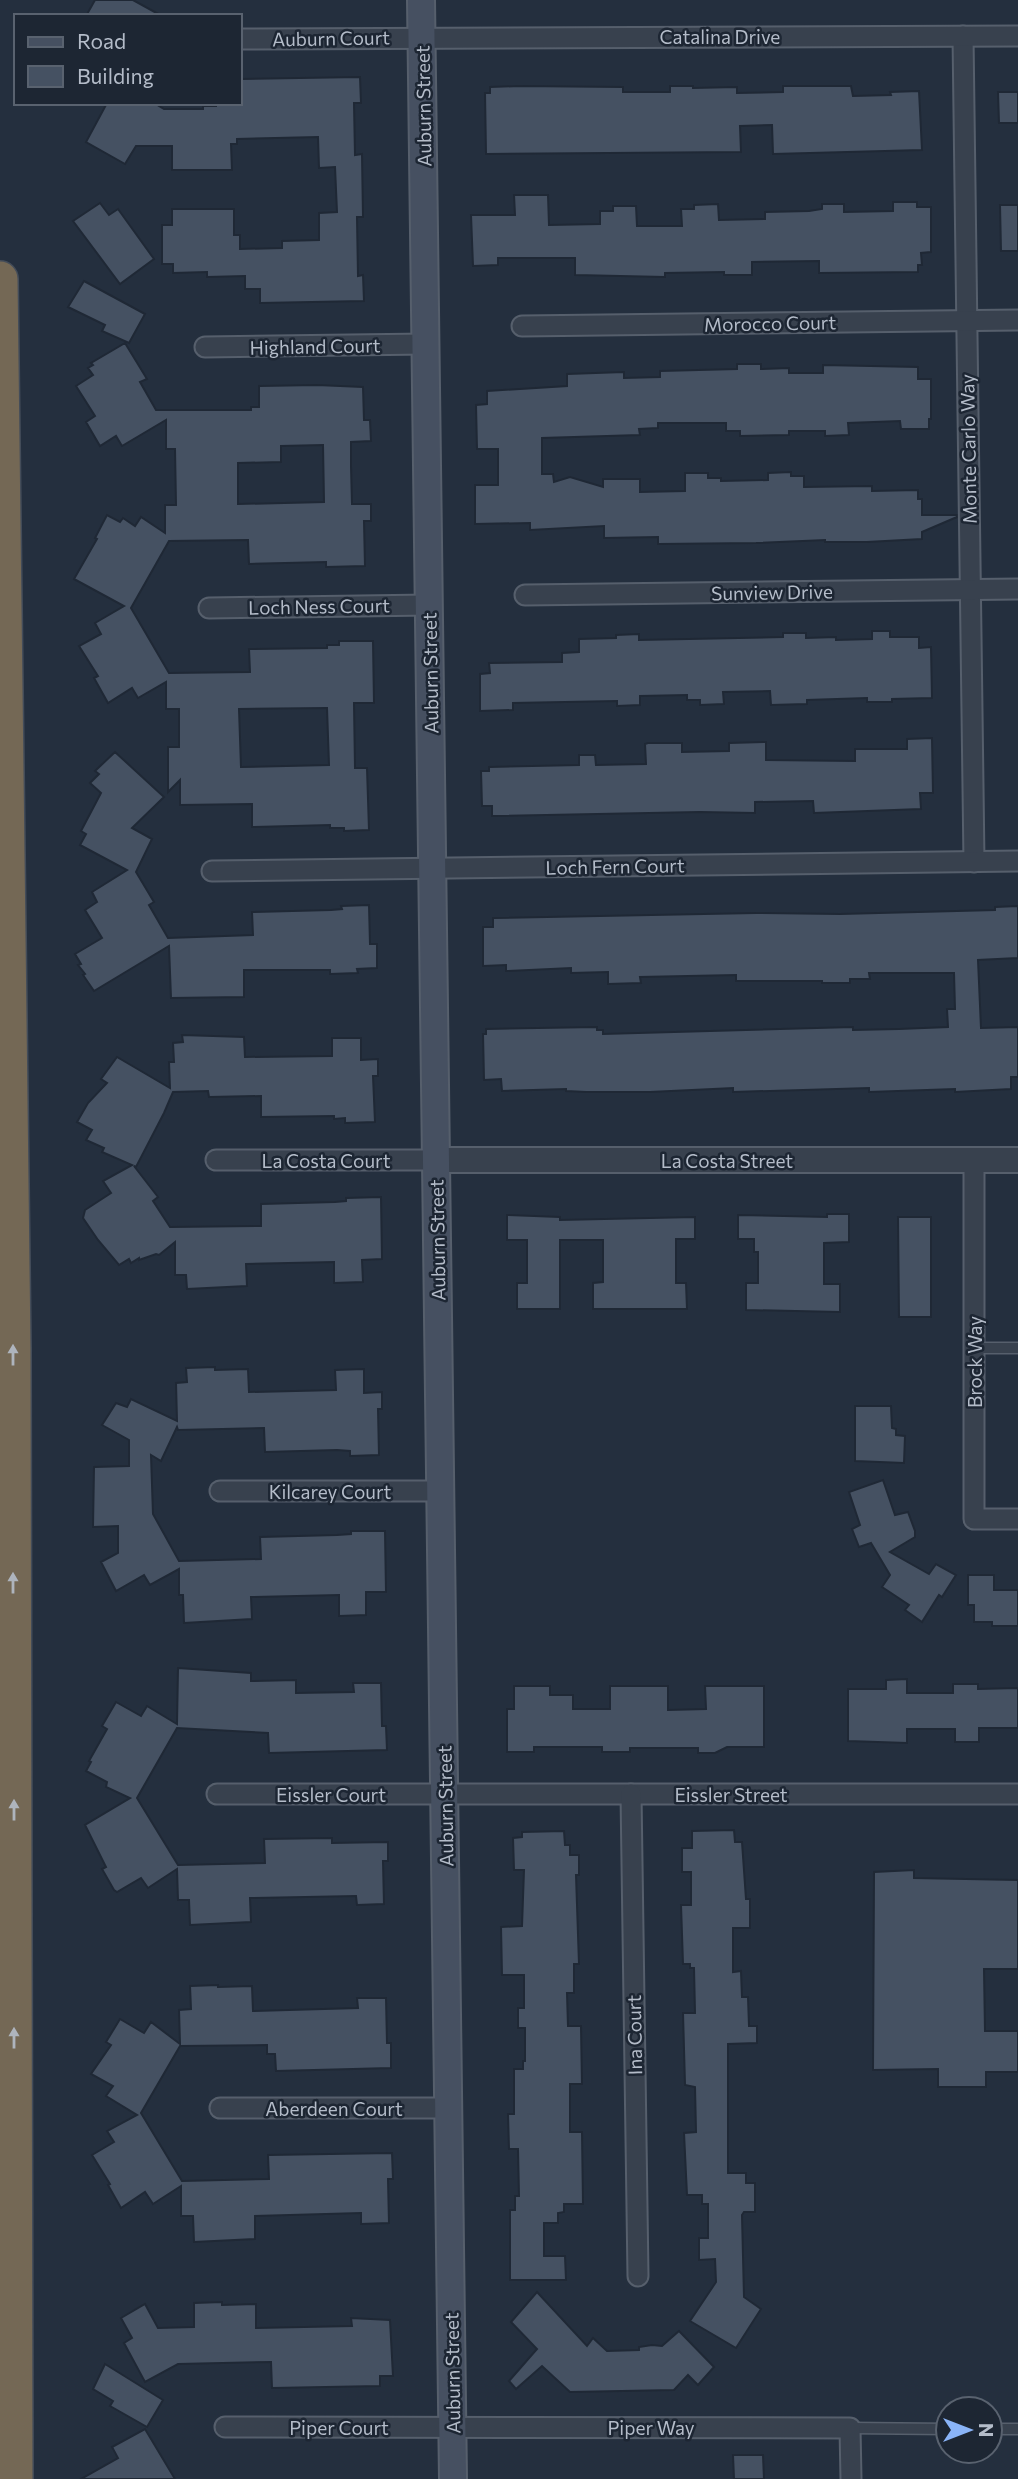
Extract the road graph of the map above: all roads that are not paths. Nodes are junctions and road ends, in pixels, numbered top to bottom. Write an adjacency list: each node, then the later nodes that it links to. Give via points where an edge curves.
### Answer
1 (421, 0): 4 (main road, Auburn Street)
2 (963, 36): 3 (street, Catalina Drive); 4 (street, Catalina Drive); 7 (street, Monte Carlo Way)
3 (1018, 36)
4 (422, 37): 5 (street, Auburn Court); 10 (main road, Auburn Street)
5 (242, 39)
6 (0, 279): 34 (highway, one-way to 6, via 12,1334)
7 (967, 320): 8 (street, Morocco Court); 9 (street, Morocco Court); 12 (street, Monte Carlo Way)
8 (1018, 320)
9 (522, 326)
10 (426, 344): 11 (street, Highland Court); 15 (main road, Auburn Street)
11 (205, 347)
12 (970, 589): 13 (street, Sunview Drive); 14 (street, Sunview Drive); 18 (street, Monte Carlo Way)
13 (1018, 589)
14 (525, 595)
15 (429, 605): 16 (street, Loch Ness Court); 19 (main road, Auburn Street)
16 (209, 608)
17 (1018, 861): 18 (street, Loch Fern Court)
18 (974, 862): 19 (street, Loch Fern Court)
19 (433, 869): 20 (street, Loch Fern Court); 22 (main road, Auburn Street)
20 (212, 871)
21 (216, 1160): 22 (street, La Costa Court)
22 (436, 1160): 23 (street, La Costa Street); 28 (main road, Auburn Street)
23 (974, 1160): 24 (street, La Costa Street); 25 (street, Brock Way)
24 (1018, 1160)
25 (974, 1348): 26 (lane); 29 (street, Brock Way, via 974,1520)
26 (1018, 1348)
27 (220, 1491): 28 (street, Kilcarey Court)
28 (440, 1491): 31 (main road, Auburn Street)
29 (1018, 1520)
30 (217, 1794): 31 (street, Eissler Court)
31 (444, 1794): 32 (street, Eissler Street); 36 (main road, Auburn Street)
32 (631, 1794): 33 (street, Eissler Street); 37 (street, Ina Court)
33 (1018, 1794)
34 (14, 2106): 42 (highway); 43 (highway)
35 (220, 2108): 36 (street, Aberdeen Court)
36 (448, 2108): 39 (main road, Auburn Street)
37 (638, 2276)
38 (225, 2427): 39 (street, Piper Court)
39 (453, 2427): 40 (street, Piper Way); 44 (main road, Auburn Street)
40 (850, 2428): 41 (lane); 45 (street)
41 (934, 2429)
42 (15, 2479)
43 (32, 2479)
44 (453, 2479)
45 (851, 2479)

